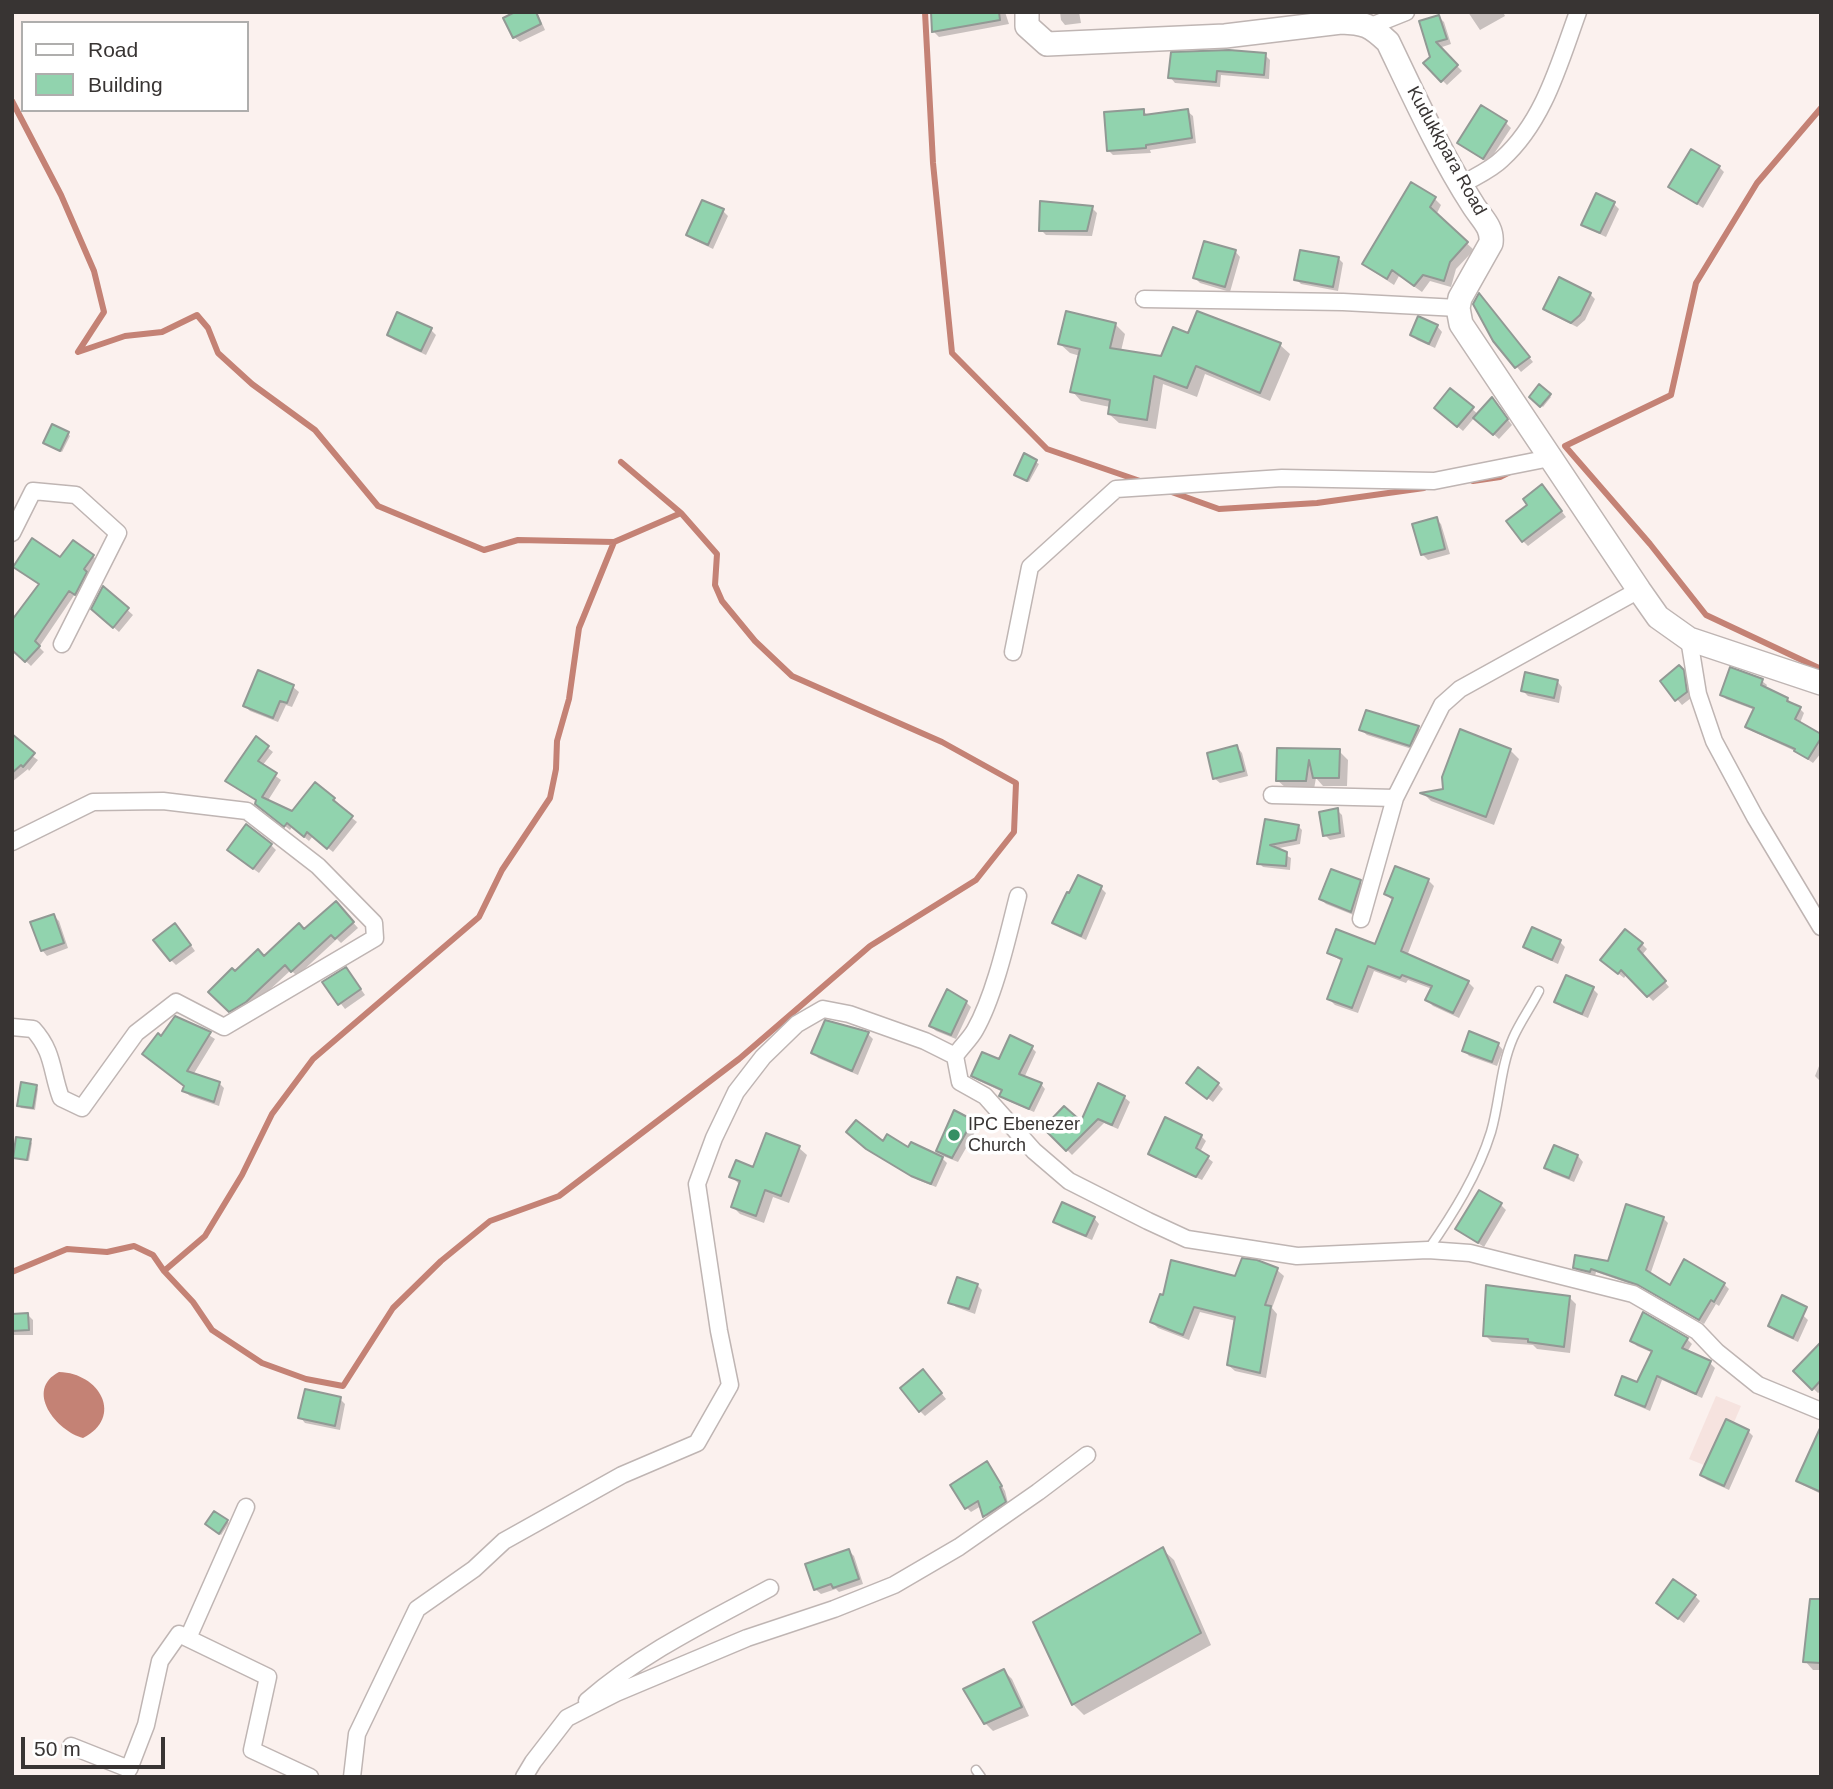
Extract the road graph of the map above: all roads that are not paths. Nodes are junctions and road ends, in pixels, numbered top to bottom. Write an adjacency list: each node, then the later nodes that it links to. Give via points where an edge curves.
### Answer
1 (1027, 12): 4 (street, via 1027,26 1046,44 1225,36 1341,22)
2 (1406, 12): 4 (street)
3 (1578, 12): 5 (street, via 1548,93 1528,130 1501,161)
4 (1371, 26): 5 (street, Kudukkpara Road, via 1388,42)
5 (1461, 185): 7 (street, Kudukkpara Road, via 1492,236 1464,287)
6 (1144, 299): 7 (street)
7 (1458, 308): 8 (street, via 1461,324)
8 (1550, 458): 10 (street); 13 (street, via 1434,481 1282,478 1116,489 1030,567)
9 (12, 533): 12 (street, via 33,491 76,495 118,533)
10 (1639, 590): 11 (street, via 1658,617); 16 (street, via 1460,689 1442,705)
11 (1689, 639): 14 (street); 20 (street, via 1698,694 1714,741)
12 (62, 644)
13 (1013, 652)
14 (1821, 683)
15 (1272, 794): 16 (street)
16 (1395, 798): 19 (street)
17 (12, 842): 22 (street, via 93,802 163,801 247,811 317,866 374,923 375,938 224,1027 176,1002 136,1033 82,1108 61,1098 50,1053 41,1037 33,1029)
18 (1018, 896): 23 (street, via 975,1030)
19 (1361, 919)
20 (1821, 927)
21 (1539, 991): 24 (lane, via 1513,1040 1491,1132 1477,1166 1454,1213)
22 (12, 1027)
23 (955, 1056): 24 (street, via 960,1082 985,1096 1034,1151 1069,1181 1187,1239 1297,1256); 33 (street, via 925,1041 823,1009 797,1024 763,1056 736,1092 696,1184 730,1385 697,1443 622,1475 504,1541 474,1569 417,1609 357,1734)
24 (1428, 1250): 25 (street, via 1470,1253 1633,1294 1697,1331 1758,1385)
25 (1821, 1411)
26 (1087, 1455): 30 (street, via 959,1547 894,1585 735,1643)
27 (246, 1507): 29 (street)
28 (770, 1588): 30 (street, via 666,1643)
29 (188, 1638): 31 (street, via 179,1634 160,1661 146,1725 129,1769); 32 (street, via 268,1677 252,1750)
30 (567, 1718): 34 (street)
31 (71, 1746)
32 (310, 1777)
33 (352, 1777)
34 (524, 1777)

